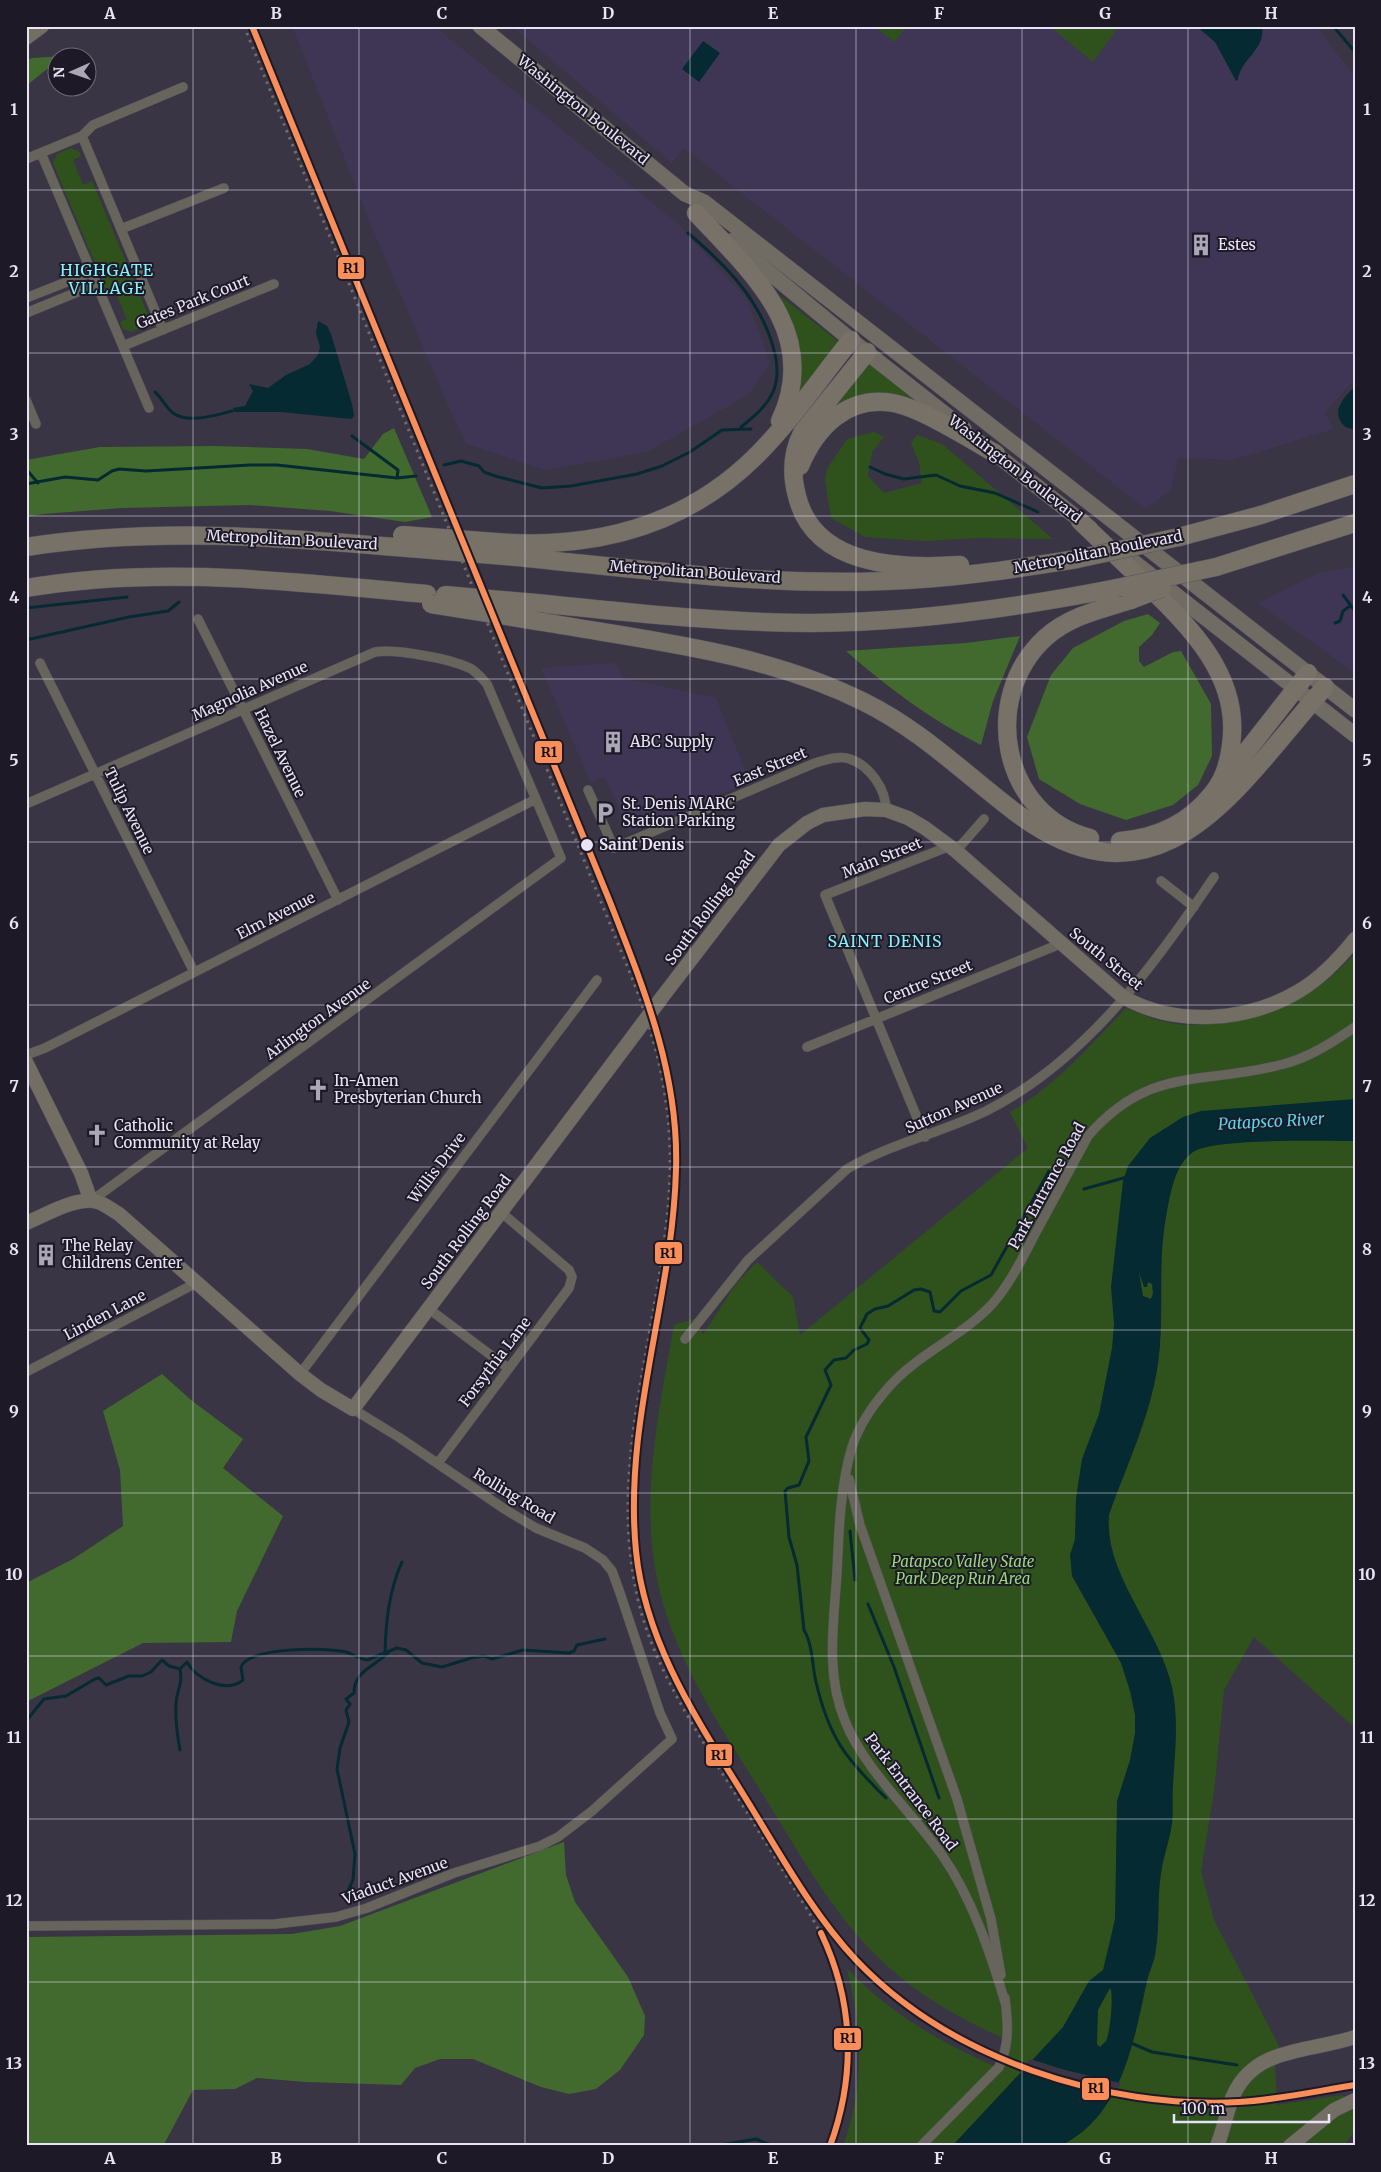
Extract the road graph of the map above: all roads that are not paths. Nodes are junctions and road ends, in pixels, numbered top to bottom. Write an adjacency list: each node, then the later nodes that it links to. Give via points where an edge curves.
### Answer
1 (42, 26): 3 (street)
2 (480, 26): 9 (main road, Washington Boulevard)
3 (26, 38)
4 (183, 87): 5 (street, via 93,124)
5 (82, 136): 6 (street); 11 (street)
6 (41, 153): 7 (street); 12 (street)
7 (26, 159)
8 (224, 188): 11 (street)
9 (685, 194): 10 (main road, Washington Boulevard); 17 (main road, Washington Boulevard, via 704,202)
10 (696, 213): 20 (main road, Washington Boulevard); 26 (highway, via 754,275 781,315 788,333 793,371 790,390 785,410)
11 (121, 229): 18 (street)
12 (92, 272): 13 (street); 15 (street)
13 (97, 284): 16 (street); 21 (street)
14 (274, 284): 18 (street, Gates Park Court)
15 (26, 298)
16 (26, 313)
17 (864, 325): 19 (main road, Washington Boulevard); 20 (main road)
18 (163, 330): 21 (street, Gates Park Court)
19 (879, 336): 22 (main road); 40 (main road, Washington Boulevard)
20 (851, 340): 22 (main road, Washington Boulevard); 26 (highway)
21 (123, 346): 24 (street)
22 (867, 352): 27 (main road, Washington Boulevard); 29 (highway, via 802,433 793,458)
23 (26, 400): 25 (street)
24 (150, 408)
25 (36, 424)
26 (770, 441): 33 (highway, via 717,489 660,520 579,542)
27 (996, 454): 29 (highway, via 914,409 879,401 846,410 824,425 807,450); 30 (main road, Washington Boulevard)
28 (1355, 484): 34 (highway, Metropolitan Boulevard, bridge, via 1261,515)
29 (794, 486): 34 (highway, via 800,507 816,532 847,554 866,560 888,564 956,566)
30 (1080, 520): 42 (main road, Washington Boulevard); 48 (highway, via 1188,627 1219,672 1228,693 1233,736)
31 (1355, 523): 35 (highway)
32 (26, 547): 33 (highway, Metropolitan Boulevard, bridge, via 91,539 208,535 405,541)
33 (514, 550): 34 (highway, Metropolitan Boulevard, via 731,576 875,581 955,577)
34 (1077, 559)
35 (1216, 567): 37 (highway, bridge, via 1033,605 961,614 812,622 723,620 536,603); 48 (highway, bridge, via 1132,600 1085,614 1045,638 1019,672 1010,693 1006,722 1011,761 1020,782 1034,802 1066,828 1085,836 1113,841 1142,838 1177,826 1206,803)
36 (26, 588): 37 (highway, via 94,579 192,576 304,582)
37 (429, 599): 43 (highway, bridge, via 730,655 770,664 834,688 879,710 923,738 1039,828 1081,848 1105,853 1146,850 1197,826 1225,800)
38 (198, 619): 44 (street, Hazel Avenue)
39 (40, 663): 47 (street, Tulip Avenue)
40 (1308, 673): 41 (main road, Washington Boulevard); 42 (highway)
41 (1325, 687): 43 (highway); 45 (main road, Washington Boulevard)
42 (1297, 689): 43 (main road, Washington Boulevard); 48 (highway)
43 (1312, 702): 46 (main road, Washington Boulevard)
44 (242, 709): 47 (street, Magnolia Avenue); 50 (street, Magnolia Avenue, via 374,652 400,651 462,665 473,670 487,684); 57 (street, Hazel Avenue)
45 (1355, 710)
46 (1355, 735)
47 (95, 774): 51 (street, Magnolia Avenue); 61 (street, Tulip Avenue)
48 (1221, 784)
49 (588, 790): 52 (street, East Street, via 614,848 831,758 849,758 875,778 886,796)
50 (536, 799): 57 (street, Elm Avenue); 70 (street, Arlington Avenue, via 561,858)
51 (26, 804)
52 (886, 810): 54 (street, South Street, via 908,818); 71 (street, South Rolling Road, bridge, via 843,811 823,816 792,833 779,845)
53 (984, 819): 54 (street, Main Street)
54 (953, 848): 60 (street, South Street); 64 (street, Main Street, via 825,895)
55 (1214, 878): 58 (street, Sutton Avenue)
56 (1161, 882): 58 (street)
57 (338, 900): 61 (street, Elm Avenue)
58 (1194, 907): 63 (street, Sutton Avenue)
59 (1355, 940): 63 (street, South Street, via 1340,958 1299,991 1252,1010 1180,1017 1141,1007)
60 (1060, 944): 63 (street, South Street); 64 (street, Centre Street)
61 (194, 972): 67 (street, Elm Avenue)
62 (597, 980): 78 (street, Willis Drive)
63 (1123, 997): 69 (street, Sutton Avenue, via 1071,1050 1014,1096)
64 (877, 1017): 66 (street, Centre Street); 69 (street)
65 (1355, 1027): 81 (street, Park Entrance Road, via 1307,1056 1286,1064 1169,1082 1146,1090 1103,1119 1088,1136 1011,1278 994,1302 891,1385 862,1426 852,1447)
66 (807, 1047)
67 (26, 1055)
68 (26, 1062): 70 (street, via 81,1173)
69 (925, 1138): 75 (street, Sutton Avenue, via 861,1160 834,1179 748,1260)
70 (91, 1201): 72 (street, via 71,1205); 73 (street, via 119,1214)
71 (502, 1213): 74 (street, South Rolling Road); 76 (street, Forsythia Lane, via 569,1270 572,1277 569,1288)
72 (26, 1223)
73 (196, 1283): 77 (street, Linden Lane); 78 (street)
74 (429, 1309): 76 (street); 79 (street, South Rolling Road)
75 (685, 1339)
76 (508, 1368): 80 (street, Forsythia Lane)
77 (26, 1372)
78 (300, 1374): 79 (street)
79 (353, 1409): 80 (street, Rolling Road)
80 (438, 1463): 82 (street, Rolling Road, via 529,1524 585,1548 604,1560 612,1571 660,1714)
81 (847, 1472): 84 (street, Park Entrance Road, via 860,1525 972,1845 991,1918); 84 (street, Park Entrance Road, via 840,1523 832,1644 838,1699 845,1722 860,1751 944,1858 977,1921)
82 (672, 1739): 83 (street, Viaduct Avenue, via 592,1811 540,1846 454,1873 336,1917 275,1924)
83 (26, 1926)
84 (1005, 2002): 87 (street, Park Entrance Road, via 1008,2043 999,2067)
85 (1355, 2037): 88 (street, via 1276,2056 1249,2071 1232,2096)
86 (1355, 2100): 89 (street, via 1334,2110)
87 (921, 2146)
88 (1217, 2146)
89 (1290, 2146)

